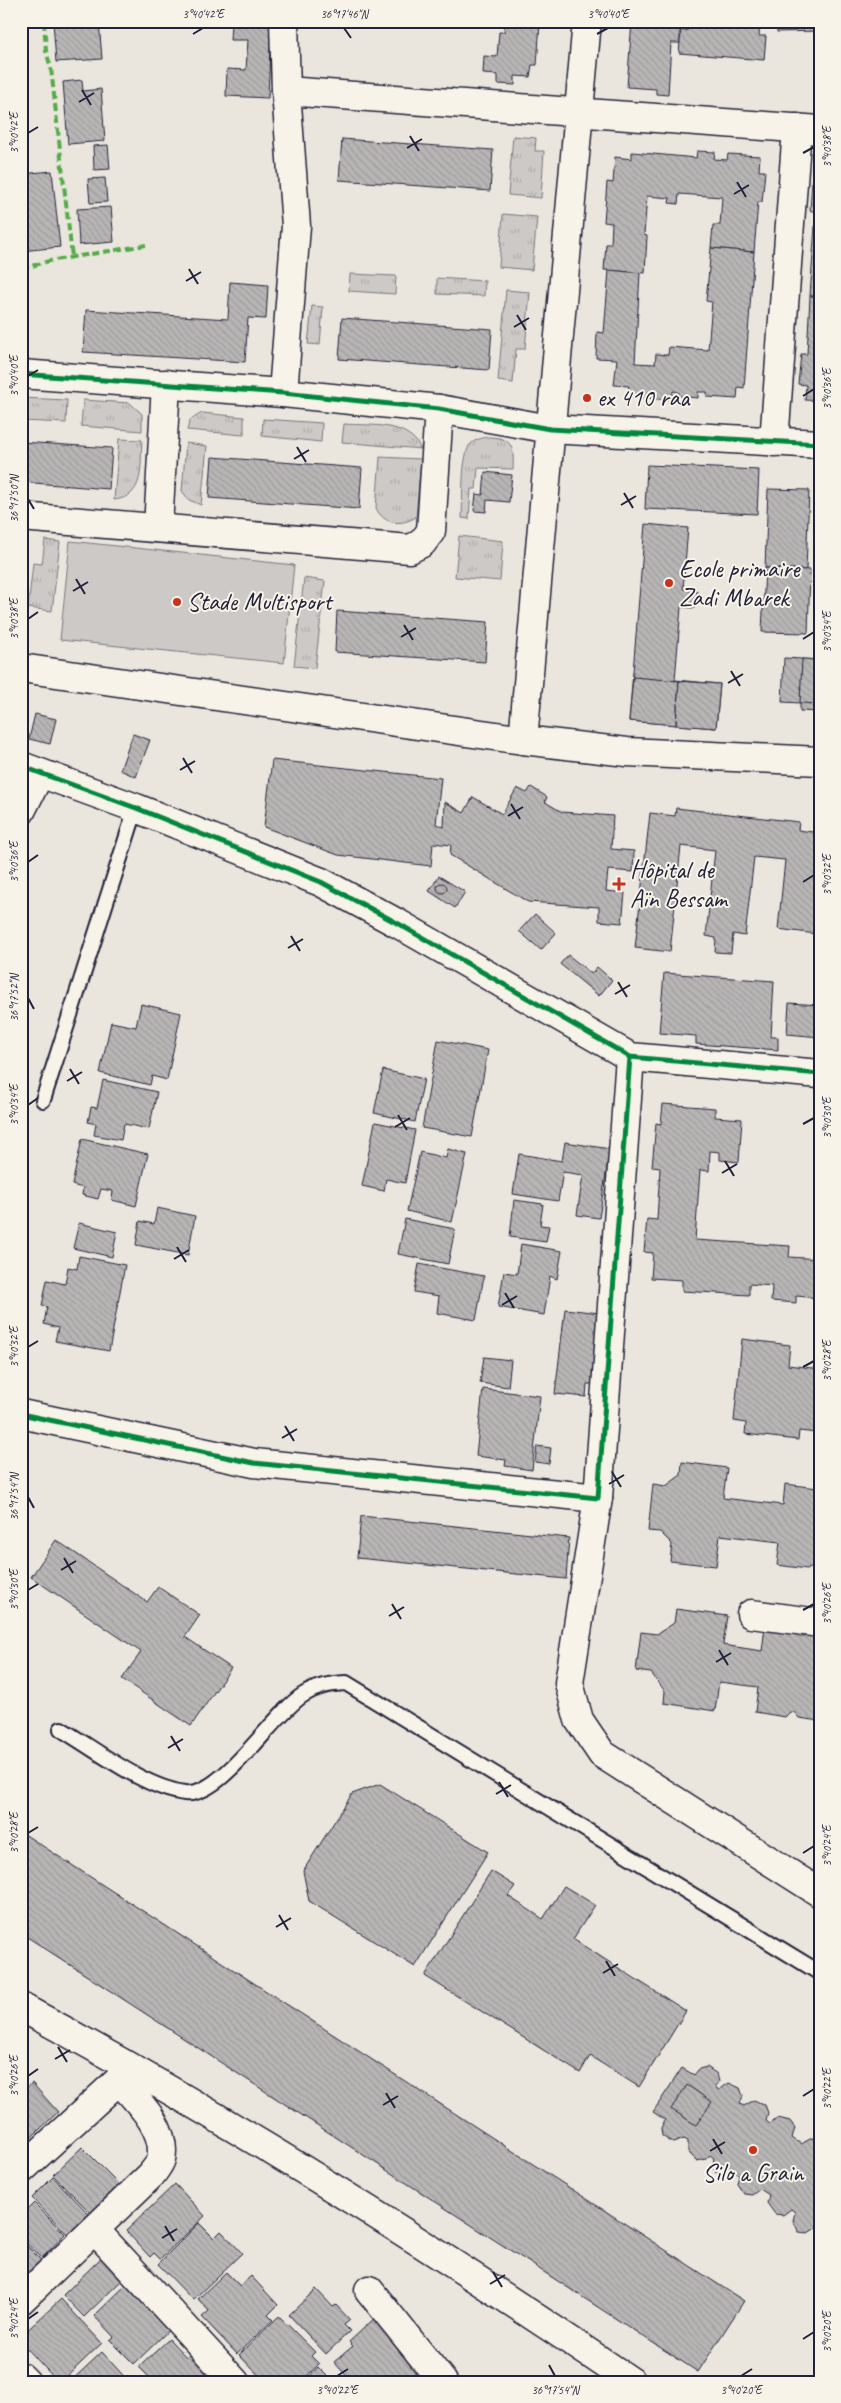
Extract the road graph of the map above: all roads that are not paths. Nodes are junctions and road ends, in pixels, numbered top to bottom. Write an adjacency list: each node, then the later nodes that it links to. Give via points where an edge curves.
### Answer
1 (284, 21): 3 (street)
2 (587, 21): 4 (street)
3 (286, 91): 4 (street); 8 (street, via 296,226)
4 (579, 113): 5 (street); 10 (street)
5 (808, 129): 11 (street)
6 (21, 374): 7 (street)
7 (166, 384): 8 (street); 14 (street)
8 (283, 393): 9 (street)
9 (439, 409): 10 (street); 14 (street, via 431,530 422,543 410,549)
10 (550, 429): 11 (street); 16 (street)
11 (774, 442): 12 (street)
12 (820, 444)
13 (21, 517): 14 (street)
14 (158, 528)
15 (21, 668): 16 (street)
16 (523, 740): 17 (street, via 627,752)
17 (820, 761)
18 (31, 769): 19 (street); 20 (street)
19 (136, 808): 21 (street, via 321,882); 23 (lane)
20 (21, 811)
21 (630, 1057): 22 (street); 25 (street)
22 (820, 1074)
23 (42, 1100)
24 (21, 1414): 25 (street, via 254,1463)
25 (598, 1498): 29 (street, via 569,1683 579,1720 602,1754)
26 (751, 1614): 27 (street)
27 (820, 1623)
28 (61, 1729): 30 (lane, via 152,1784 187,1794 214,1785 301,1696 324,1684 346,1683)
29 (820, 1893)
30 (820, 1973)
31 (21, 2007): 32 (street)
32 (125, 2073): 33 (street); 34 (street, via 162,2141 162,2160); 41 (street, via 192,2101 537,2317)
33 (21, 2170)
34 (95, 2230): 36 (street); 40 (street)
35 (369, 2290): 38 (street)
36 (21, 2300)
37 (21, 2376): 39 (street)
38 (432, 2378)
39 (26, 2382)
40 (235, 2382)
41 (632, 2382)

